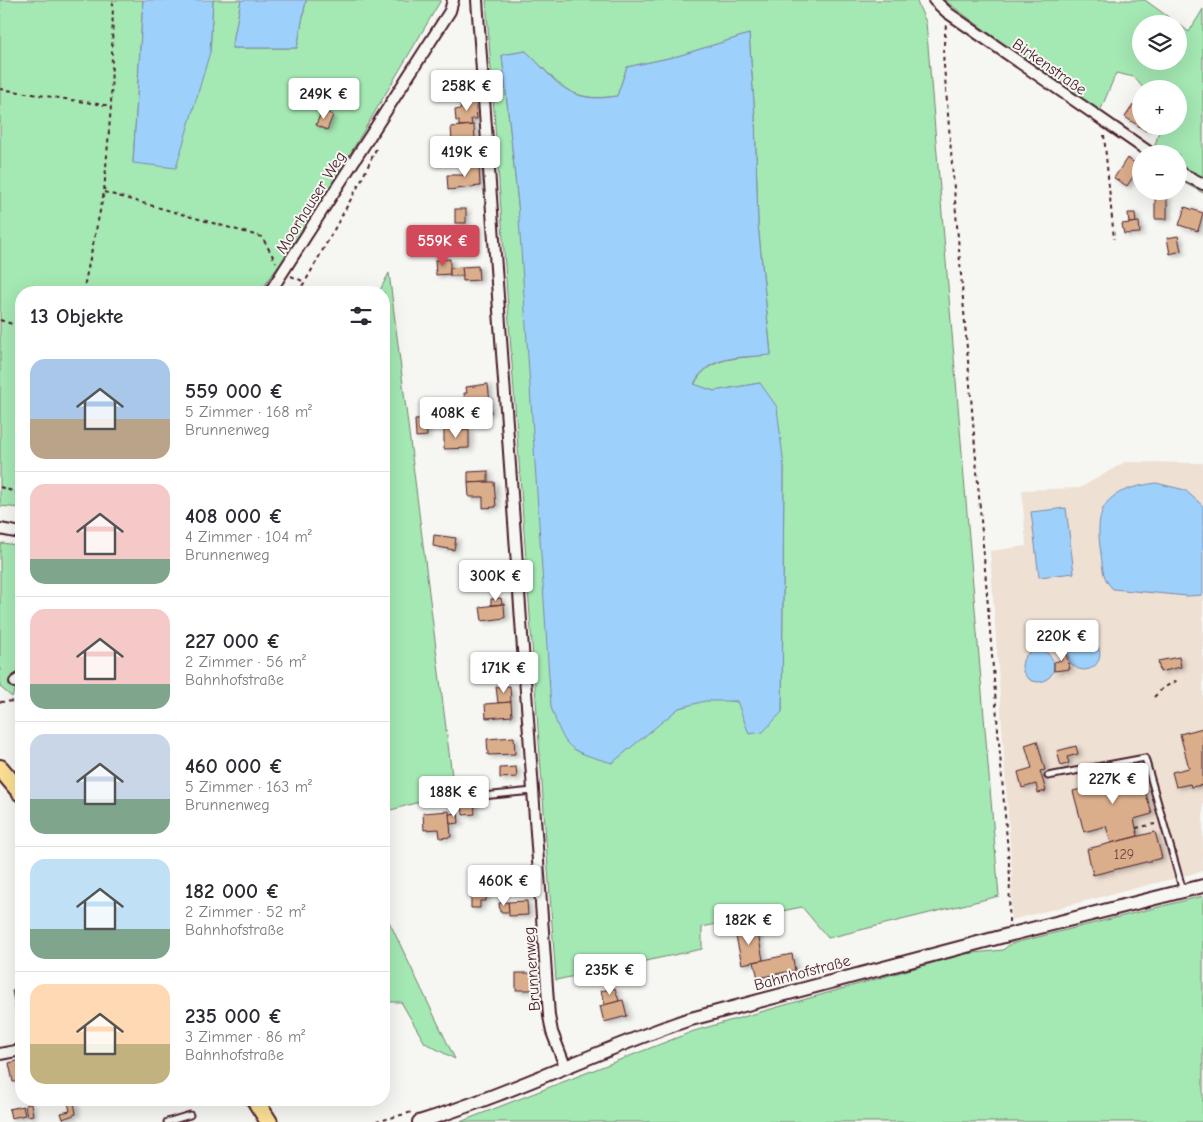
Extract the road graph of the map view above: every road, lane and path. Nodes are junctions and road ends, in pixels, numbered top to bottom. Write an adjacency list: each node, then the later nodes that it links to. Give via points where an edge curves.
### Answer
1 (113, 0): 7 (path)
2 (453, 0): 15 (street, Moorhauser Weg, via 450,11)
3 (477, 0): 33 (street, Brunnenweg)
4 (934, 0): 5 (street, Birkenstraße)
5 (948, 13): 8 (street, Birkenstraße); 39 (path, via 942,53 1010,877)
6 (0, 89): 7 (path)
7 (111, 106): 13 (path)
8 (1102, 122): 10 (street, Birkenstraße); 14 (path)
9 (378, 142): 16 (path, via 362,181)
10 (1138, 145)
11 (1187, 176): 12 (street)
12 (1203, 184)
13 (104, 192): 15 (path, via 262,237); 17 (path)
14 (1114, 239)
15 (283, 273): 16 (path); 18 (street, Moorhauser Weg)
16 (305, 282): 19 (path)
17 (84, 286)
18 (274, 286)
19 (302, 286)
20 (0, 320): 21 (path)
21 (15, 325)
22 (0, 487): 23 (path)
23 (15, 491)
24 (0, 529): 25 (street)
25 (15, 532)
26 (1178, 680): 27 (path)
27 (1154, 697)
28 (15, 701): 29 (path)
29 (0, 702)
30 (0, 768): 32 (highway)
31 (1048, 776): 35 (lane, via 1145,758)
32 (15, 786)
33 (533, 791): 34 (lane); 42 (street, Brunnenweg, via 548,1016)
34 (482, 796)
35 (1165, 821): 36 (path); 38 (lane)
36 (1136, 828)
37 (1203, 886): 38 (street, Bahnhofstraße)
38 (1183, 891): 39 (street, Bahnhofstraße)
39 (1008, 935): 42 (street, Bahnhofstraße, via 687,1020)
40 (15, 1051): 41 (street)
41 (0, 1054)
42 (564, 1066): 47 (street, Bahnhofstraße)
43 (259, 1106): 46 (highway)
44 (190, 1116): 45 (lane)
45 (167, 1122)
46 (269, 1122)
47 (419, 1122)

